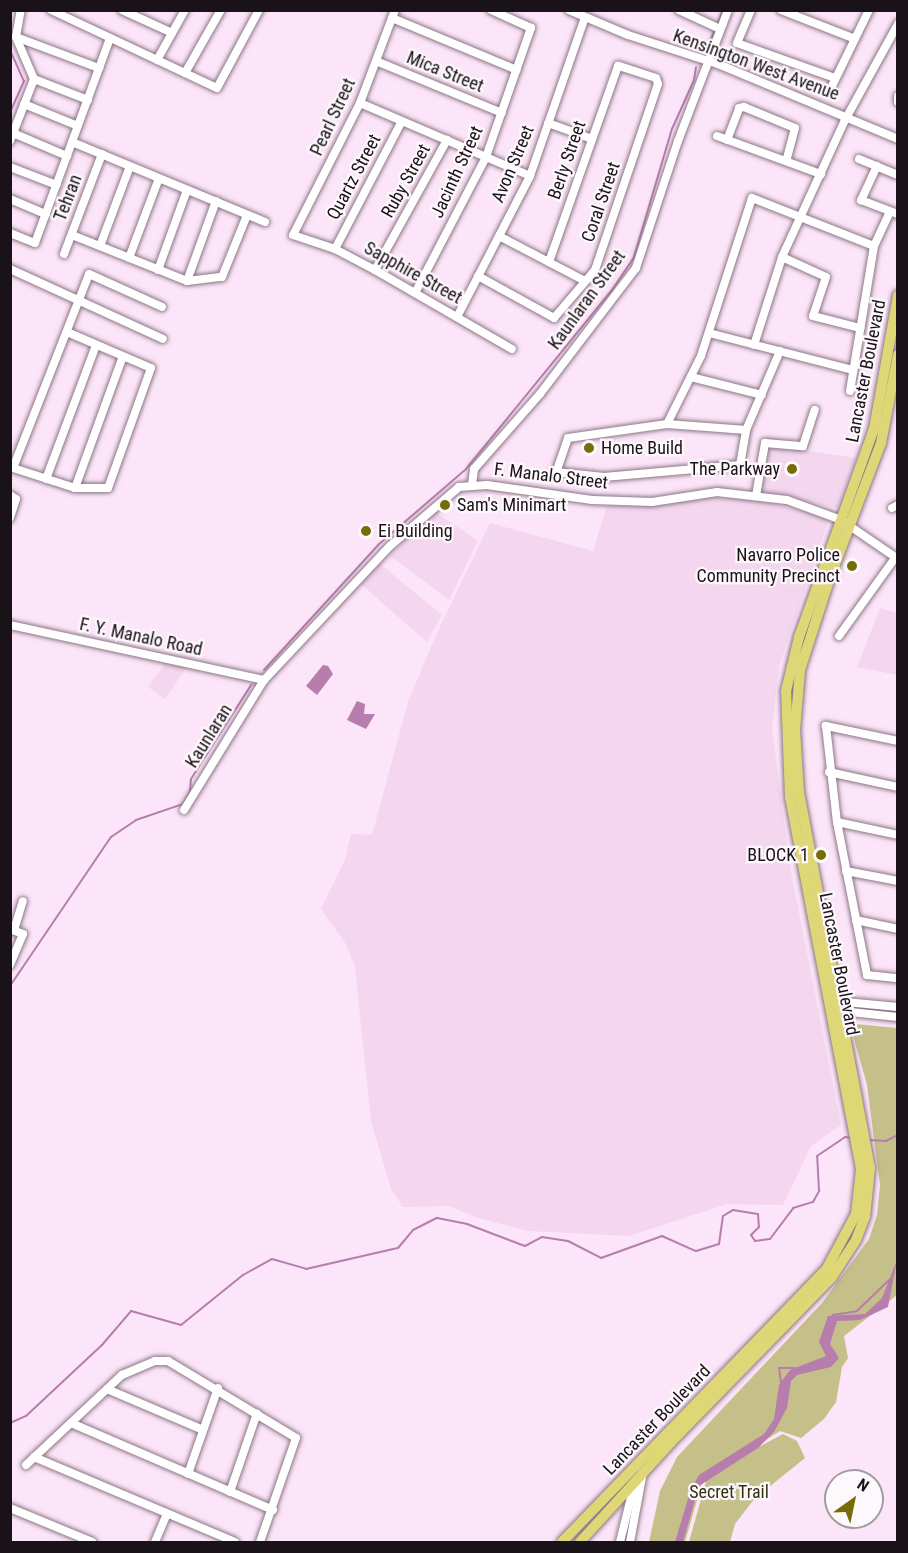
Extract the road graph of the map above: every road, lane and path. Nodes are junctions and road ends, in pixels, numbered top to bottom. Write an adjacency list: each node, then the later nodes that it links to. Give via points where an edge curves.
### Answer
1 (21, 10): 19 (street)
2 (51, 10): 20 (street)
3 (122, 10): 18 (street)
4 (185, 10): 18 (street)
5 (221, 10): 28 (street)
6 (491, 10): 27 (street, Jacinth Street, via 531,28)
7 (569, 10): 15 (street, Kensington West Avenue)
8 (679, 10): 17 (street)
9 (728, 10): 17 (street, Kaunlaran Street)
10 (751, 10): 21 (street, via 737,43 833,82)
11 (781, 10): 21 (street)
12 (869, 10): 21 (street)
13 (259, 11): 28 (street, via 217,88)
14 (393, 14): 23 (street, Pearl Street); 27 (street)
15 (585, 17): 24 (street, Kensington West Avenue); 38 (street, Avon Street)
16 (897, 24): 36 (street)
17 (720, 29): 24 (street, Kaunlaran Street)
18 (172, 33): 22 (street)
19 (16, 37): 25 (street); 29 (street)
20 (110, 38): 22 (street); 25 (street)
21 (855, 39)
22 (157, 60): 28 (street)
23 (376, 61): 33 (street, Pearl Street); 35 (street, Mica Street)
24 (707, 61): 36 (street, Kensington West Avenue); 108 (street, Kaunlaran Street, via 636,268 540,394 474,469)
25 (99, 68): 31 (street)
26 (617, 68): 42 (street, Berly Street); 84 (street, Coral Street, via 622,64 656,78 658,84 595,270)
27 (517, 70): 35 (street, Jacinth Street)
28 (185, 73)
29 (34, 79): 31 (street); 34 (street)
30 (897, 96): 32 (street)
31 (87, 100): 39 (street)
32 (897, 102)
33 (360, 103): 37 (street); 70 (street, Pearl Street)
34 (24, 104): 39 (street); 41 (street)
35 (502, 113): 49 (street, Jacinth Street)
36 (847, 117): 43 (street, Kensington West Avenue); 55 (street)
37 (402, 121): 44 (street); 74 (street, Quartz Street)
38 (548, 123): 42 (street); 57 (street, Avon Street)
39 (78, 126): 46 (street)
40 (717, 136): 45 (street)
41 (12, 137): 48 (street)
42 (592, 139): 78 (street, Berly Street)
43 (897, 139)
44 (447, 140): 49 (street); 81 (street, Ruby Street)
45 (727, 140): 51 (street); 51 (street, via 739,108 744,107 795,128)
46 (72, 142): 47 (street); 48 (street)
47 (102, 154): 52 (street); 69 (street, Tehran)
48 (67, 156): 59 (street)
49 (486, 157): 57 (street); 85 (street, Jacinth Street)
50 (859, 159): 53 (street)
51 (786, 161): 55 (street)
52 (130, 166): 58 (street); 72 (street)
53 (877, 166): 56 (street); 63 (street, via 861,200)
54 (10, 167): 59 (street)
55 (821, 174): 66 (street)
56 (897, 175)
57 (530, 176): 71 (street, Avon Street)
58 (159, 178): 60 (street); 77 (street)
59 (57, 185): 64 (street)
60 (188, 190): 62 (street); 80 (street)
61 (10, 199): 64 (street)
62 (216, 201): 65 (street); 83 (street)
63 (894, 212): 73 (street)
64 (46, 214): 68 (street, via 35,243)
65 (248, 215): 67 (street); 83 (street, via 222,277)
66 (801, 215): 73 (street); 76 (street); 92 (street, via 752,198)
67 (265, 222)
68 (10, 233)
69 (72, 235): 72 (street); 75 (street, Tehran)
70 (293, 235): 74 (street, Sapphire Street)
71 (499, 236): 78 (street); 82 (street, Avon Street)
72 (100, 246): 77 (street)
73 (874, 246): 90 (street)
74 (335, 249): 81 (street, Sapphire Street)
75 (64, 254)
76 (782, 256): 90 (street, via 825,277 813,316); 95 (street)
77 (129, 258): 80 (street)
78 (549, 262): 84 (street)
79 (10, 268): 87 (street)
80 (158, 270): 83 (street)
81 (375, 270): 85 (street, Sapphire Street)
82 (478, 276): 84 (street, Coral Street, via 554,318); 89 (street, Avon Street)
83 (187, 281)
84 (585, 281)
85 (415, 293): 89 (street, Sapphire Street)
86 (897, 294): 113 (main road, Lancaster Boulevard, via 874,429)
87 (78, 302): 88 (street, via 89,274); 91 (street); 93 (street)
88 (162, 307)
89 (457, 317): 96 (street, Sapphire Street)
90 (860, 328): 100 (street)
91 (67, 332): 94 (street); 107 (street, via 13,468)
92 (709, 333): 95 (street); 101 (street)
93 (163, 339)
94 (96, 345): 99 (street); 107 (street)
95 (754, 345): 97 (street)
96 (512, 349)
97 (780, 351): 100 (street); 103 (street)
98 (897, 355): 113 (main road, Lancaster Boulevard, via 884,432)
99 (123, 357): 109 (street); 109 (street, via 151,368 149,377 108,488)
100 (853, 370): 102 (street)
101 (690, 377): 103 (street); 105 (street)
102 (850, 392)
103 (762, 395): 106 (street)
104 (815, 410): 110 (street, via 803,446 765,443)
105 (667, 424): 106 (street); 106 (street, via 568,438 556,471 604,477 740,465)
106 (746, 429)
107 (46, 479): 109 (street)
108 (472, 484): 110 (street, F. Manalo Street, via 581,500 652,502 717,492); 117 (street, F. Manalo Street, via 451,492 390,546)
109 (75, 488)
110 (756, 496): 113 (street, F. Manalo Street, via 807,506)
111 (13, 499): 112 (street)
112 (10, 518)
113 (846, 523): 114 (street, F. Manalo Street); 132 (main road, Lancaster Boulevard, via 800,670 795,730 799,793)
114 (896, 559): 116 (street)
115 (10, 626): 117 (street, F. Y. Manalo Road)
116 (839, 636)
117 (264, 680): 121 (street, Kaunlaran)
118 (897, 741): 119 (street, via 826,726)
119 (829, 772): 120 (street); 122 (street)
120 (897, 787)
121 (184, 810)
122 (837, 822): 123 (street); 124 (street)
123 (897, 835)
124 (846, 871): 125 (street); 127 (street)
125 (897, 882)
126 (23, 901): 128 (street)
127 (856, 920): 129 (street); 131 (street, via 867,975)
128 (12, 929): 130 (street, via 22,934)
129 (897, 929)
130 (11, 961)
131 (897, 978)
132 (836, 1004): 133 (street); 134 (street); 135 (main road, Lancaster Boulevard); 135 (main road, Lancaster Boulevard)
133 (897, 1007)
134 (897, 1017)
135 (860, 1136): 143 (main road, Lancaster Boulevard, via 870,1168 868,1202 845,1261)
136 (218, 1388): 137 (street, via 168,1361 155,1361 122,1375); 138 (street); 140 (street)
137 (107, 1389): 139 (street); 140 (street)
138 (257, 1413): 146 (street); 148 (street, via 296,1438)
139 (71, 1423): 141 (street); 144 (street)
140 (203, 1430): 144 (street)
141 (34, 1457): 142 (street); 149 (street)
142 (26, 1465)
143 (641, 1465): 145 (main road, Lancaster Boulevard); 154 (main road, Lancaster Boulevard); 157 (street)
144 (188, 1474): 146 (street)
145 (635, 1482): 155 (main road, Lancaster Boulevard); 156 (street)
146 (230, 1492): 148 (street)
147 (10, 1508): 150 (street)
148 (273, 1510): 153 (street)
149 (167, 1514): 151 (street); 152 (street)
150 (92, 1542)
151 (154, 1542)
152 (235, 1542)
153 (260, 1542)
154 (562, 1542)
155 (580, 1542)
156 (620, 1542)
157 (630, 1542)

